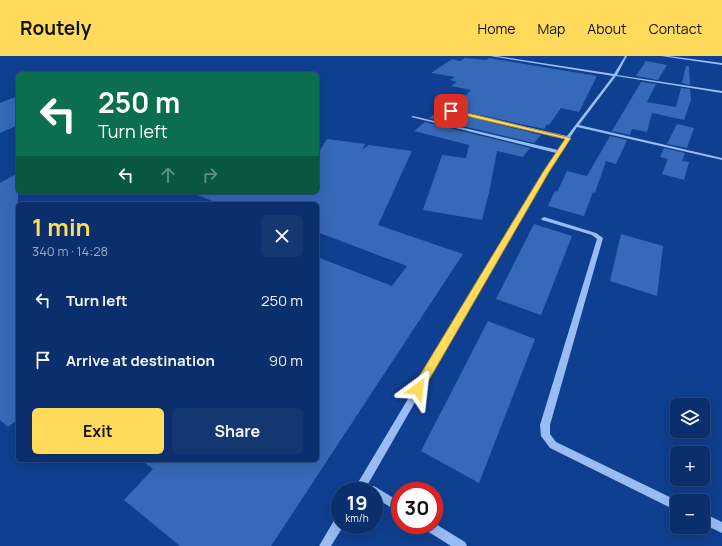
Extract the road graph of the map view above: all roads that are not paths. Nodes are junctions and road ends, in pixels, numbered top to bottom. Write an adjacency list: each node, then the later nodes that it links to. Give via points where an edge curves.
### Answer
1 (491, 56): 5 (street)
2 (626, 56): 5 (street)
3 (662, 56): 4 (street)
4 (722, 64)
5 (615, 75): 6 (street); 9 (street)
6 (722, 92)
7 (451, 111): 10 (street)
8 (413, 117): 11 (street)
9 (576, 126): 10 (street); 12 (street)
10 (568, 138): 11 (street)
11 (559, 152): 14 (street)
12 (722, 159)
13 (544, 219): 15 (street, via 600,238 545,425 546,436 553,446)
14 (363, 482)
15 (670, 503)
16 (710, 522): 17 (street)
17 (722, 528)
18 (332, 534): 20 (street)
19 (442, 534): 21 (street)
20 (325, 546)
21 (461, 546)

